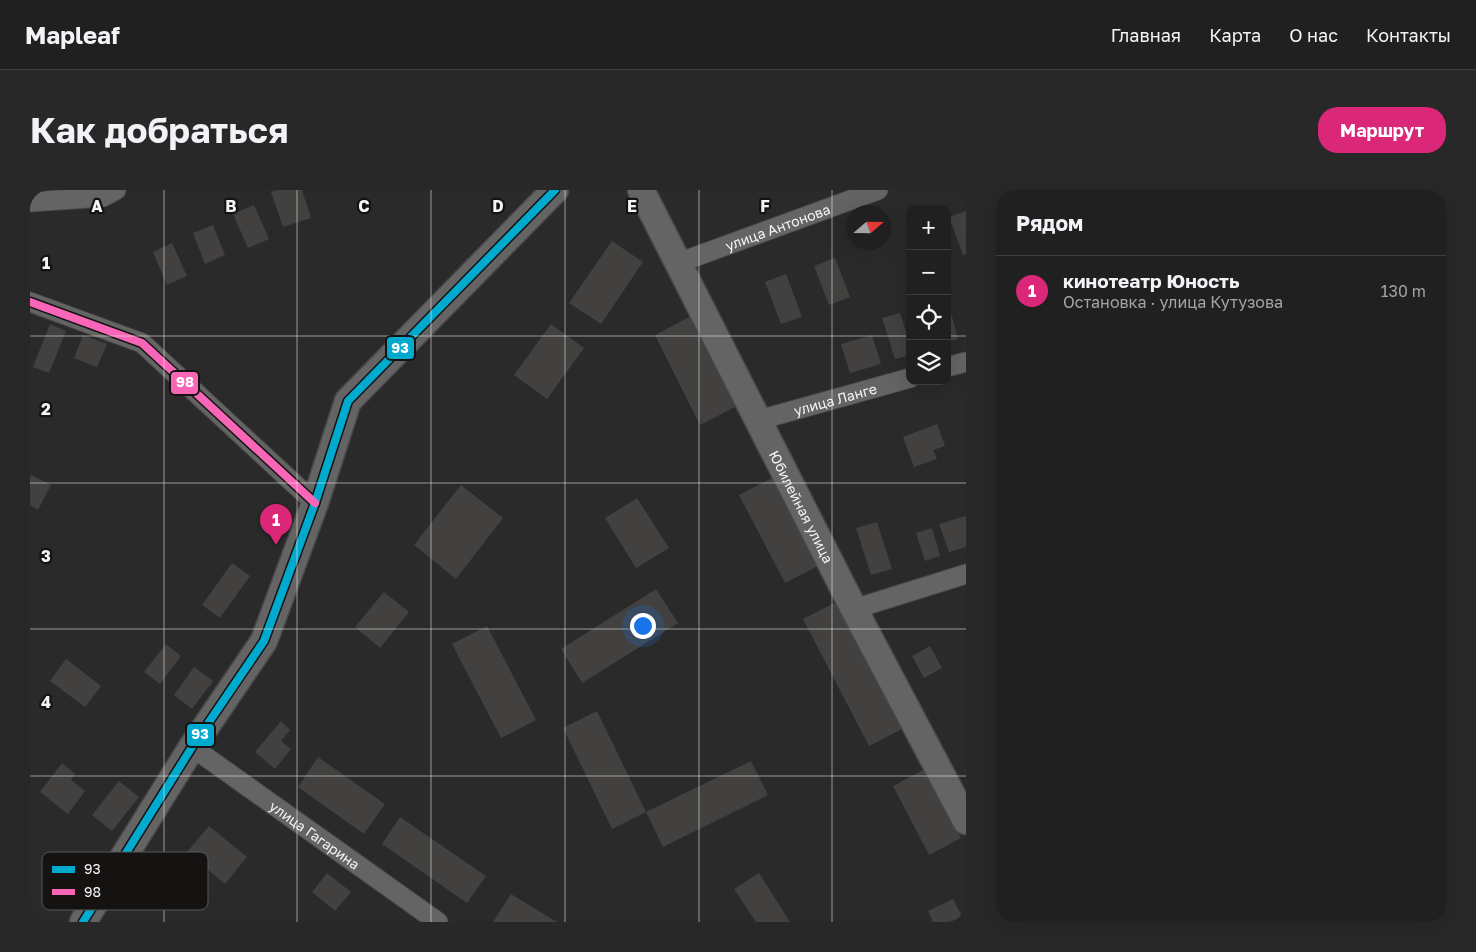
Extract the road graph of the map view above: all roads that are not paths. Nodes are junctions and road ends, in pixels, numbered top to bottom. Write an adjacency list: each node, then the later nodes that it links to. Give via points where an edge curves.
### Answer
1 (116, 190): 5 (street, via 103,197)
2 (556, 190): 12 (street, via 348,401)
3 (641, 190): 6 (street, Юбилейная улица)
4 (878, 190): 6 (street, улица Антонова)
5 (30, 202)
6 (678, 263): 11 (street, Юбилейная улица)
7 (30, 302): 12 (street, via 142,343)
8 (966, 362): 9 (street)
9 (951, 366)
10 (906, 379): 11 (street, улица Ланге)
11 (759, 420): 14 (street, Юбилейная улица)
12 (315, 503): 15 (street, via 264,641)
13 (966, 574): 14 (street)
14 (854, 609): 16 (street, Юбилейная улица)
15 (192, 747): 17 (street); 20 (street, улица Гагарина)
16 (965, 815)
17 (127, 852)
18 (90, 910): 19 (street)
19 (83, 922)
20 (438, 922)

